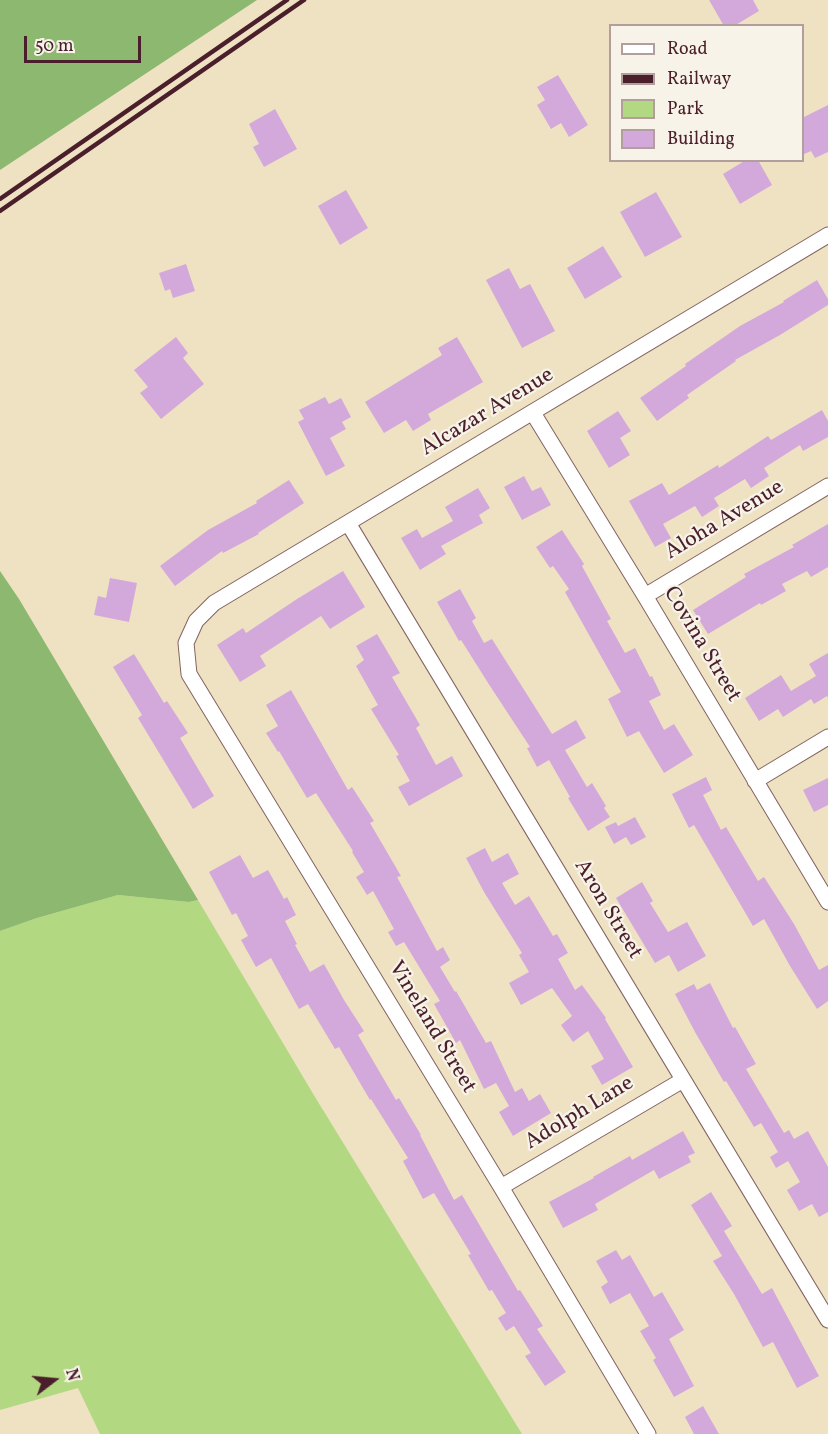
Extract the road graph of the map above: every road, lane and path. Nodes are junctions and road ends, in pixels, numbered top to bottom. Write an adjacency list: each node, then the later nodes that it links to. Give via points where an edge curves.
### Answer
1 (828, 235): 2 (street, Alcazar Avenue)
2 (533, 413): 4 (street, Alcazar Avenue); 5 (street, Covina Street)
3 (828, 486): 5 (street, Aloha Avenue)
4 (348, 523): 6 (street, Alcazar Avenue, via 214,603 196,621); 10 (street, Aron Street)
5 (645, 596): 8 (street, Covina Street)
6 (186, 643): 11 (street, Vineland Street, via 189,674)
7 (828, 737): 8 (street)
8 (755, 781): 9 (street, Covina Street)
9 (828, 902)
10 (683, 1080): 11 (street, Adolph Lane); 12 (street, Aron Street)
11 (501, 1187): 13 (street, Vineland Street)
12 (828, 1320)
13 (648, 1434)

